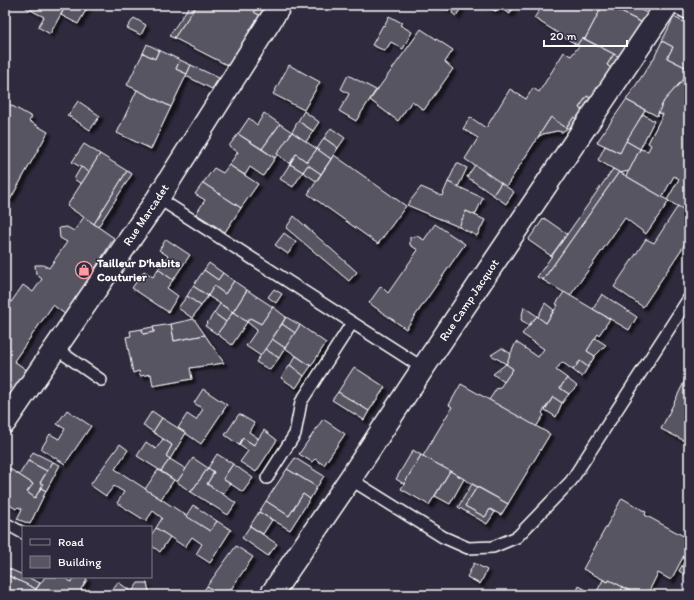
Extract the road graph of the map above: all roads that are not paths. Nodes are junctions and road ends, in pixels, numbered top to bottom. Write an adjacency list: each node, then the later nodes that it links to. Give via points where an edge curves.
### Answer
1 (280, 5): 5 (street, Rue Marcadet)
2 (667, 5): 9 (street, Rue Camp Jacquot)
3 (683, 5): 4 (street)
4 (689, 8)
5 (158, 198): 7 (lane); 8 (street, Rue Marcadet)
6 (689, 298): 13 (lane, via 570,481 517,537 494,547 468,548 443,536)
7 (352, 323): 9 (lane); 12 (lane, via 301,402 295,434)
8 (55, 348): 10 (lane); 11 (street, Rue Marcadet)
9 (423, 368): 13 (street, Rue Camp Jacquot)
10 (101, 380)
11 (5, 422)
12 (267, 478)
13 (350, 479): 16 (street, Rue Camp Jacquot)
14 (5, 523): 15 (lane)
15 (22, 532)
16 (271, 595)

